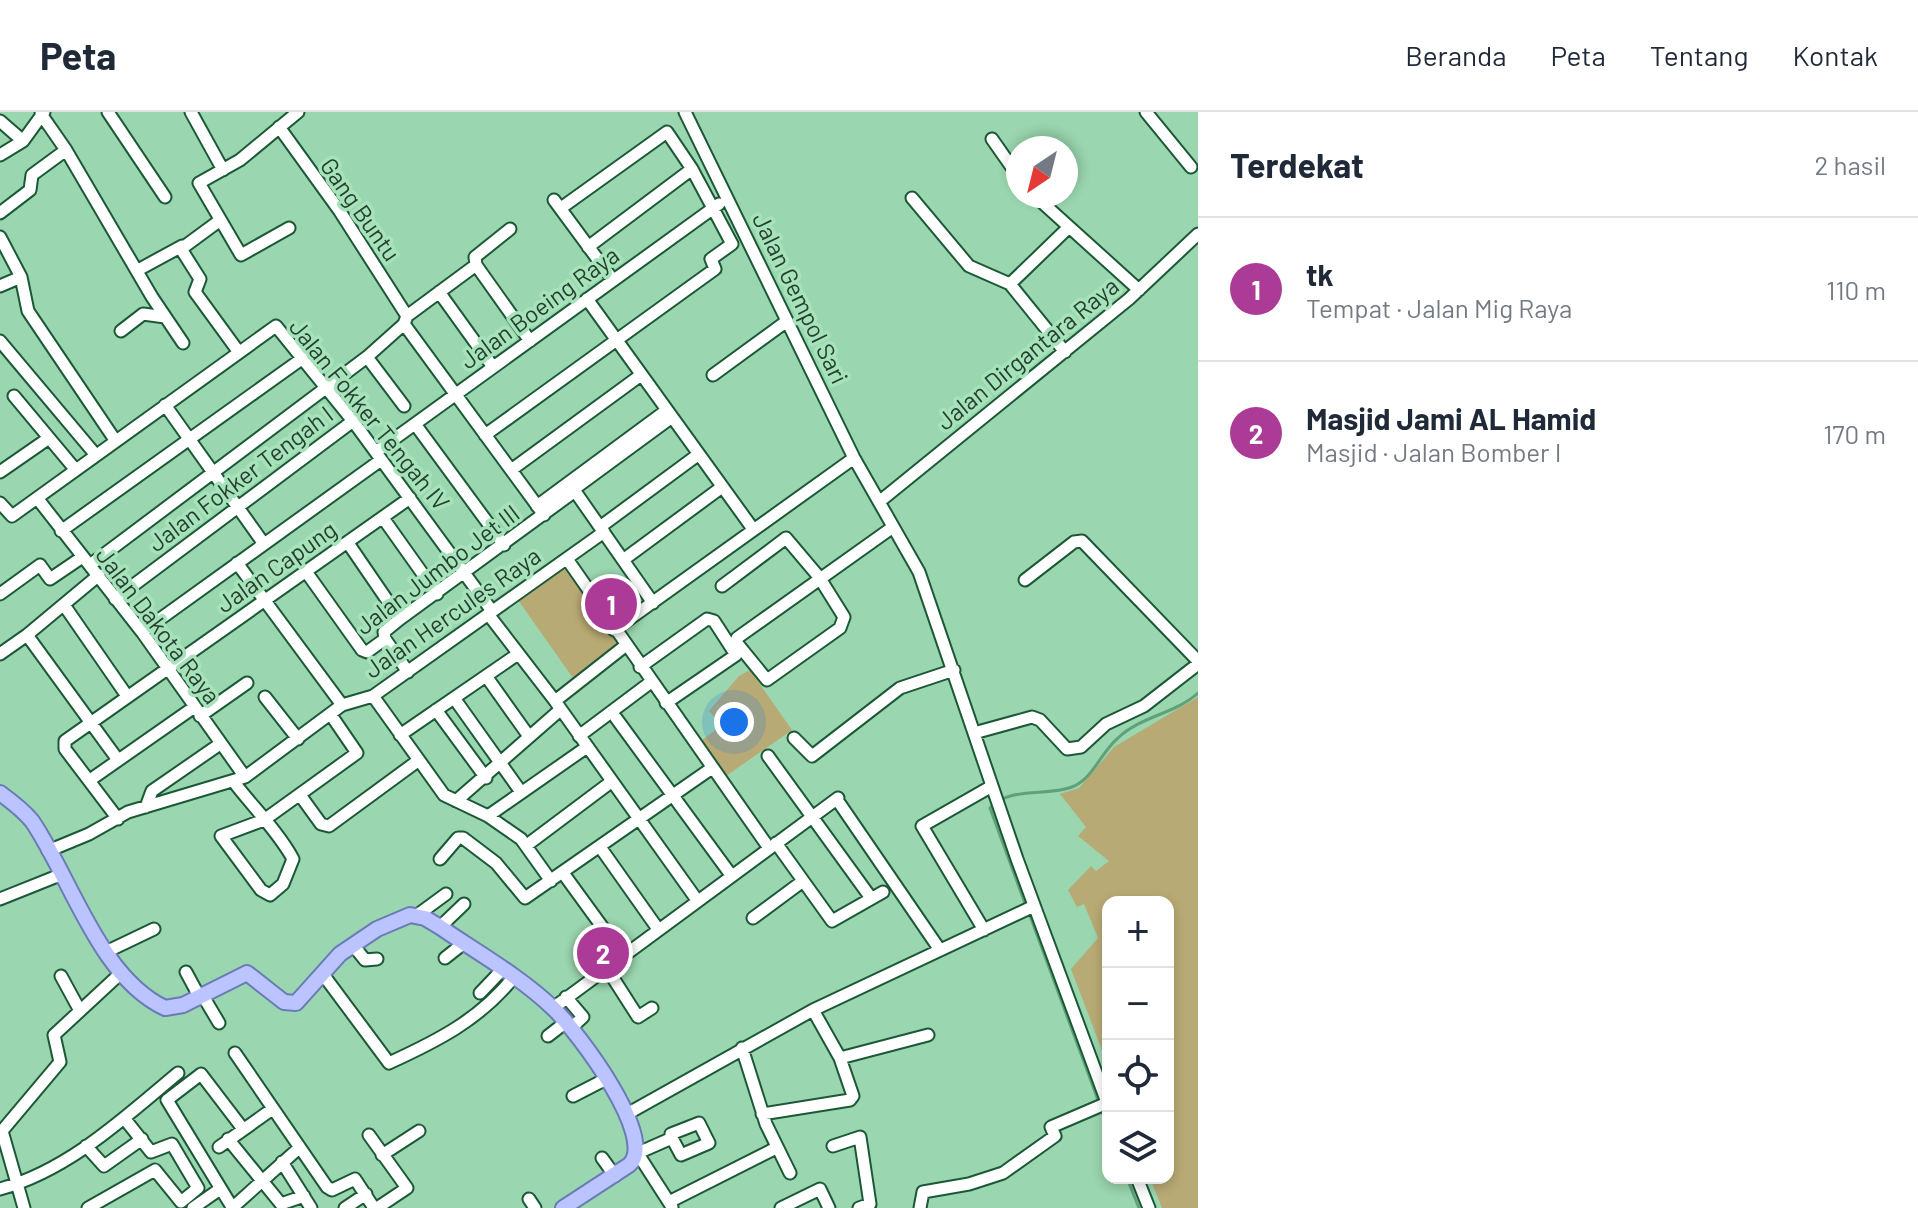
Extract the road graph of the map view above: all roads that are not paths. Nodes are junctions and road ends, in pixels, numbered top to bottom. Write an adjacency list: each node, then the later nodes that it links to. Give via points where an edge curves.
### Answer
1 (108, 112): 17 (street)
2 (191, 112): 16 (street)
3 (298, 112): 8 (street)
4 (685, 112): 19 (street, Jalan Gempol Sari)
5 (1146, 112): 14 (street)
6 (42, 113): 10 (street); 11 (street)
7 (0, 121): 10 (street)
8 (279, 127): 16 (street); 40 (street, Gang Buntu, via 339,210)
9 (992, 139): 13 (street)
10 (23, 141): 12 (street)
11 (66, 150): 21 (street, via 32,175 30,190); 31 (street)
12 (0, 155)
13 (1006, 159)
14 (1191, 167)
15 (692, 169): 19 (street); 29 (street); 29 (street, via 671,135 664,133 558,204)
16 (223, 170): 22 (street, via 199,183)
17 (165, 197)
18 (912, 198): 34 (street, via 969,266)
19 (720, 203): 33 (street, Jalan Boeing Raya); 41 (street, Jalan Gempol Sari); 45 (street, via 732,244 711,259 715,268)
20 (1047, 208): 24 (street)
21 (0, 213)
22 (219, 221): 23 (street, via 243,256); 28 (street)
23 (289, 228)
24 (1068, 228): 34 (street); 36 (street)
25 (510, 229): 30 (street, via 475,257)
26 (1198, 234): 36 (street, Jalan Dirgantara Raya)
27 (0, 237): 32 (street)
28 (182, 246): 31 (street); 47 (street, via 200,279 195,292)
29 (588, 247): 33 (street)
30 (476, 265): 37 (street); 44 (street)
31 (138, 270): 39 (street)
32 (21, 277): 35 (street); 65 (street, via 28,311)
33 (613, 280): 38 (street, Jalan Boeing Raya)
34 (1010, 284): 48 (street)
35 (0, 286)
36 (1139, 290): 48 (street, Jalan Dirgantara Raya)
37 (439, 292): 40 (street); 51 (street)
38 (587, 299): 44 (street, Jalan Boeing Raya); 45 (street)
39 (165, 317): 42 (street, via 143,314); 46 (street)
40 (406, 320): 49 (street); 55 (street, Gang Buntu)
41 (787, 321): 53 (street); 68 (street, Jalan Gempol Sari)
42 (121, 331)
43 (0, 341): 66 (street)
44 (530, 341): 51 (street, Jalan Boeing Raya)
45 (617, 341): 52 (street); 62 (street)
46 (183, 343)
47 (238, 351): 50 (street, Jalan Fokker Tengah IV, via 274,326); 57 (street, Jalan Fokker Tengah IV)
48 (1065, 352): 78 (street, Jalan Dirgantara Raya)
49 (367, 357): 54 (street); 58 (street)
50 (303, 358): 54 (street, Jalan Fokker Tengah IV); 64 (street)
51 (493, 367): 55 (street, Jalan Boeing Raya)
52 (641, 375): 59 (street); 71 (street)
53 (713, 375)
54 (327, 388): 60 (street, Jalan Fokker Tengah IV); 73 (street)
55 (456, 394): 61 (street, Jalan Boeing Raya); 62 (street, Gang Buntu)
56 (14, 396): 63 (street)
57 (165, 405): 64 (street); 65 (street, Jalan Fokker Tengah IV)
58 (404, 406)
59 (670, 414): 67 (street); 75 (street, Jalan Jumbo Jet III)
60 (353, 421): 69 (street, Jalan Fokker Tengah IV); 80 (street, Jalan Fokker Tengah I)
61 (417, 422): 69 (street, Jalan Boeing Raya); 88 (street)
62 (485, 435): 71 (street, Gang Buntu)
63 (49, 438): 70 (street); 72 (street)
64 (190, 438): 73 (street); 86 (street)
65 (115, 440): 66 (street, Jalan Fokker Tengah IV)
66 (95, 454): 70 (street, Jalan Fokker Tengah IV)
67 (699, 454): 74 (street); 85 (street, Jalan Hercules Raya)
68 (853, 455): 78 (street, Jalan Gempol Sari); 83 (street)
69 (379, 456): 77 (street, Jalan Fokker Tengah IV); 89 (street, Jalan Boeing Raya)
70 (75, 469): 76 (street, Jalan Fokker Tengah IV)
71 (511, 470): 81 (street, Gang Buntu)
72 (0, 472)
73 (214, 473): 80 (street); 92 (street)
74 (722, 487): 83 (street); 91 (street)
75 (573, 488): 81 (street, Jalan Jumbo Jet III); 85 (street)
76 (37, 498): 79 (street, Jalan Fokker Tengah IV, via 11,517); 86 (street, Jalan Dakota Raya)
77 (410, 498): 82 (street, Jalan Capung); 95 (street, Jalan Fokker Tengah IV)
78 (879, 502): 84 (street, Jalan Gempol Sari)
79 (0, 503)
80 (238, 506): 89 (street); 102 (street, Jalan Fokker Tengah I)
81 (540, 511): 88 (street, Jalan Jumbo Jet III)
82 (383, 518): 87 (street, Jalan Capung); 101 (street)
83 (750, 526): 103 (street)
84 (893, 527): 97 (street); 118 (street, Jalan Gempol Sari, via 925,584)
85 (602, 530): 90 (street, Jalan Hercules Raya); 91 (street)
86 (61, 531): 92 (street, Jalan Dakota Raya)
87 (348, 543): 94 (street, Jalan Capung); 107 (street)
88 (506, 543): 95 (street, Jalan Jumbo Jet III)
89 (264, 544): 93 (street, Jalan Boeing Raya)
90 (567, 559): 106 (street, Jalan Hercules Raya); 108 (street)
91 (623, 560): 103 (street)
92 (86, 562): 96 (street, Jalan Dakota Raya); 100 (street, via 50,579 40,565)
93 (237, 563): 104 (street); 109 (street, Jalan Boeing Raya)
94 (307, 573): 104 (street, Jalan Capung); 111 (street, Jalan Jumbo Jet III, via 362,650)
95 (467, 573): 101 (street, Jalan Jumbo Jet III); 106 (street, Jalan Fokker Tengah IV)
96 (99, 575): 102 (street, Jalan Dakota Raya); 105 (street)
97 (819, 577): 97 (street, via 844,617 840,628 765,680 736,639); 99 (street, via 786,538)
98 (1025, 580): 115 (street, via 1082,541)
99 (722, 586)
100 (0, 594)
101 (437, 594): 107 (street, Jalan Jumbo Jet III)
102 (115, 599): 109 (street, Jalan Dakota Raya)
103 (651, 600): 108 (street)
104 (264, 602): 117 (street, Jalan Capung); 128 (street)
105 (64, 605): 110 (street); 123 (street)
106 (490, 613): 114 (street, Jalan Fokker Tengah IV); 119 (street, Jalan Hercules Raya)
107 (400, 619): 111 (street, Jalan Jumbo Jet III, via 384,632)
108 (614, 630): 112 (street)
109 (142, 632): 117 (street, Jalan Dakota Raya)
110 (28, 634): 113 (street); 134 (street)
111 (385, 639): 119 (street)
112 (625, 646): 116 (street); 129 (street)
113 (0, 654)
114 (518, 654): 120 (street); 129 (street, Jalan Fokker Tengah IV)
115 (1198, 662): 135 (street, via 1154,699 1106,724 1077,749 1067,749 1032,717)
116 (640, 667): 121 (street); 127 (street, via 707,619 714,621 735,651 733,658)
117 (167, 669): 123 (street, Jalan Capung); 131 (street, Jalan Dakota Raya)
118 (954, 670): 135 (street, Jalan Gempol Sari); 139 (street, via 900,688 812,756)
119 (408, 672): 124 (street, Jalan Hercules Raya)
120 (486, 676): 126 (street); 137 (street)
121 (651, 682): 127 (street); 138 (street)
122 (247, 683): 131 (street)
123 (127, 696): 134 (street, Jalan Capung)
124 (373, 696): 128 (street, Jalan Hercules Raya); 136 (street)
125 (265, 697): 140 (street)
126 (454, 698): 130 (street); 146 (street)
127 (666, 703): 147 (street)
128 (342, 705): 132 (street, Jalan Hercules Raya)
129 (558, 705): 137 (street); 138 (street, Jalan Fokker Tengah IV)
130 (436, 710): 136 (street); 148 (street)
131 (197, 712): 141 (street, Jalan Dakota Raya); 144 (street)
132 (331, 715): 140 (street, Jalan Hercules Raya); 156 (street, via 358,752)
133 (616, 718): 155 (street)
134 (90, 721): 144 (street); 149 (street, Jalan Capung, via 64,746)
135 (974, 733): 152 (street, Jalan Gempol Sari)
136 (400, 735): 145 (street)
137 (528, 735): 146 (street)
138 (579, 736): 142 (street, Jalan Fokker Tengah IV)
139 (794, 738)
140 (298, 739): 150 (street, Jalan Hercules Raya)
141 (220, 744): 150 (street, Jalan Dakota Raya); 158 (street, via 152,791)
142 (587, 747): 151 (street, Jalan Fokker Tengah IV); 153 (street)
143 (768, 756): 160 (street)
144 (118, 760): 149 (street)
145 (419, 760): 156 (street, via 325,827); 157 (street, via 444,795)
146 (500, 763): 148 (street); 153 (street)
147 (712, 768): 155 (street); 165 (street)
148 (486, 778): 157 (street)
149 (90, 780): 161 (street)
150 (240, 780): 158 (street, Jalan Hercules Raya); 163 (street, Jalan Dakota Raya)
151 (611, 782): 162 (street, Jalan Fokker Tengah IV); 164 (street)
152 (993, 790): 180 (street, Jalan Gempol Sari); 186 (street, via 922,826)
153 (521, 792): 159 (street)
154 (0, 793): 167 (main road, via 26,815)
155 (673, 794): 162 (street); 171 (street)
156 (300, 795): 163 (street)
157 (456, 801): 159 (street)
158 (146, 807): 161 (street, Jalan Hercules Raya)
159 (488, 816): 164 (street)
160 (812, 818): 165 (street); 176 (street); 189 (street, via 839,801)
161 (118, 819): 167 (street, Jalan Hercules Raya)
162 (637, 819): 166 (street); 178 (street, Jalan Fokker Tengah IV)
163 (264, 820): 163 (street, Jalan Dakota Raya, via 293,862 280,888 270,895 221,836)
164 (527, 845): 172 (street)
165 (772, 845): 171 (street); 173 (street)
166 (600, 847): 169 (street); 185 (street)
167 (48, 851): 170 (main road)
168 (440, 859): 172 (street, via 463,838 496,863 522,897)
169 (563, 873): 172 (street); 191 (street)
170 (60, 875): 177 (street); 190 (main road)
171 (731, 875): 178 (street)
172 (551, 881)
173 (803, 881): 176 (street, via 832,921); 182 (street)
174 (883, 892): 176 (street)
175 (446, 894): 181 (street)
176 (871, 898)
177 (0, 899)
178 (697, 900): 185 (street)
179 (464, 904): 183 (street)
180 (1028, 909): 186 (street); 217 (street, Jalan Gempol Sari)
181 (416, 916): 183 (main road); 188 (main road, via 397,919)
182 (753, 918)
183 (440, 927): 187 (main road)
184 (154, 929): 190 (street)
185 (658, 929): 191 (street)
186 (984, 930): 189 (street)
187 (464, 943): 192 (street); 198 (main road)
188 (353, 945): 193 (street, via 365,960); 197 (main road)
189 (940, 950): 206 (street)
190 (108, 951): 195 (main road)
191 (622, 954): 194 (street)
192 (445, 958)
193 (377, 959)
194 (606, 967): 202 (street); 204 (street, via 638,1017)
195 (122, 972): 201 (main road, via 141,994 165,1008); 205 (street)
196 (186, 972): 201 (street)
197 (322, 973): 198 (street, via 389,1063 471,1021 494,1002); 201 (main road, via 300,1000 290,1004 247,973)
198 (508, 974): 200 (street); 203 (main road)
199 (61, 976): 205 (street)
200 (480, 993)
201 (199, 994): 207 (street)
202 (566, 997): 203 (street); 208 (street, via 583,1017)
203 (553, 1008): 208 (main road)
204 (652, 1008)
205 (79, 1009): 224 (street, via 53,1040 60,1062)
206 (813, 1010): 211 (street); 213 (street)
207 (219, 1023)
208 (568, 1025): 210 (street); 215 (main road)
209 (928, 1035): 213 (street)
210 (548, 1036)
211 (742, 1048): 220 (street); 221 (street)
212 (235, 1053): 219 (street)
213 (840, 1058): 221 (street, via 853,1094 850,1100)
214 (178, 1073): 222 (street)
215 (606, 1079): 216 (street); 220 (main road)
216 (573, 1096)
217 (1102, 1100)
218 (1102, 1106): 259 (street, via 1051,1127 1055,1136 1003,1173 923,1192)
219 (271, 1110): 223 (street); 231 (street)
220 (627, 1114): 233 (main road)
221 (762, 1114): 232 (street)
222 (124, 1118): 228 (street); 229 (street)
223 (243, 1129): 239 (street, via 224,1143); 243 (street, via 201,1074 167,1100)
224 (1, 1131): 241 (street)
225 (419, 1131): 234 (street)
226 (369, 1135): 234 (street)
227 (672, 1138): 233 (street)
228 (142, 1139): 229 (street, via 104,1166); 246 (street, via 151,1152 172,1144 198,1186)
229 (86, 1146): 241 (street)
230 (833, 1146): 258 (street, via 860,1137 870,1204)
231 (299, 1148): 236 (street); 244 (street, via 327,1187 332,1190 354,1178)
232 (776, 1148): 237 (street); 247 (street)
233 (638, 1153): 238 (main road); 247 (street)
234 (382, 1155): 254 (street, via 407,1190)
235 (602, 1158): 238 (street)
236 (282, 1162): 239 (street); 245 (street)
237 (790, 1173)
238 (615, 1176): 255 (main road)
239 (263, 1178): 245 (street, via 283,1206); 251 (street)
240 (1139, 1184): 260 (street)
241 (16, 1185): 242 (street); 248 (street)
242 (0, 1189)
243 (220, 1189): 250 (street); 251 (street)
244 (366, 1194): 253 (street); 254 (street)
245 (304, 1196): 252 (street)
246 (184, 1205): 249 (street, via 157,1170)
247 (670, 1205)
248 (24, 1208)
249 (88, 1208)
250 (193, 1208)
251 (232, 1208)
252 (311, 1208)
253 (345, 1208)
254 (376, 1208)
255 (563, 1208)
256 (781, 1208): 257 (street, via 820,1189)
257 (829, 1208)
258 (859, 1208)
259 (920, 1208)
260 (1149, 1208)

